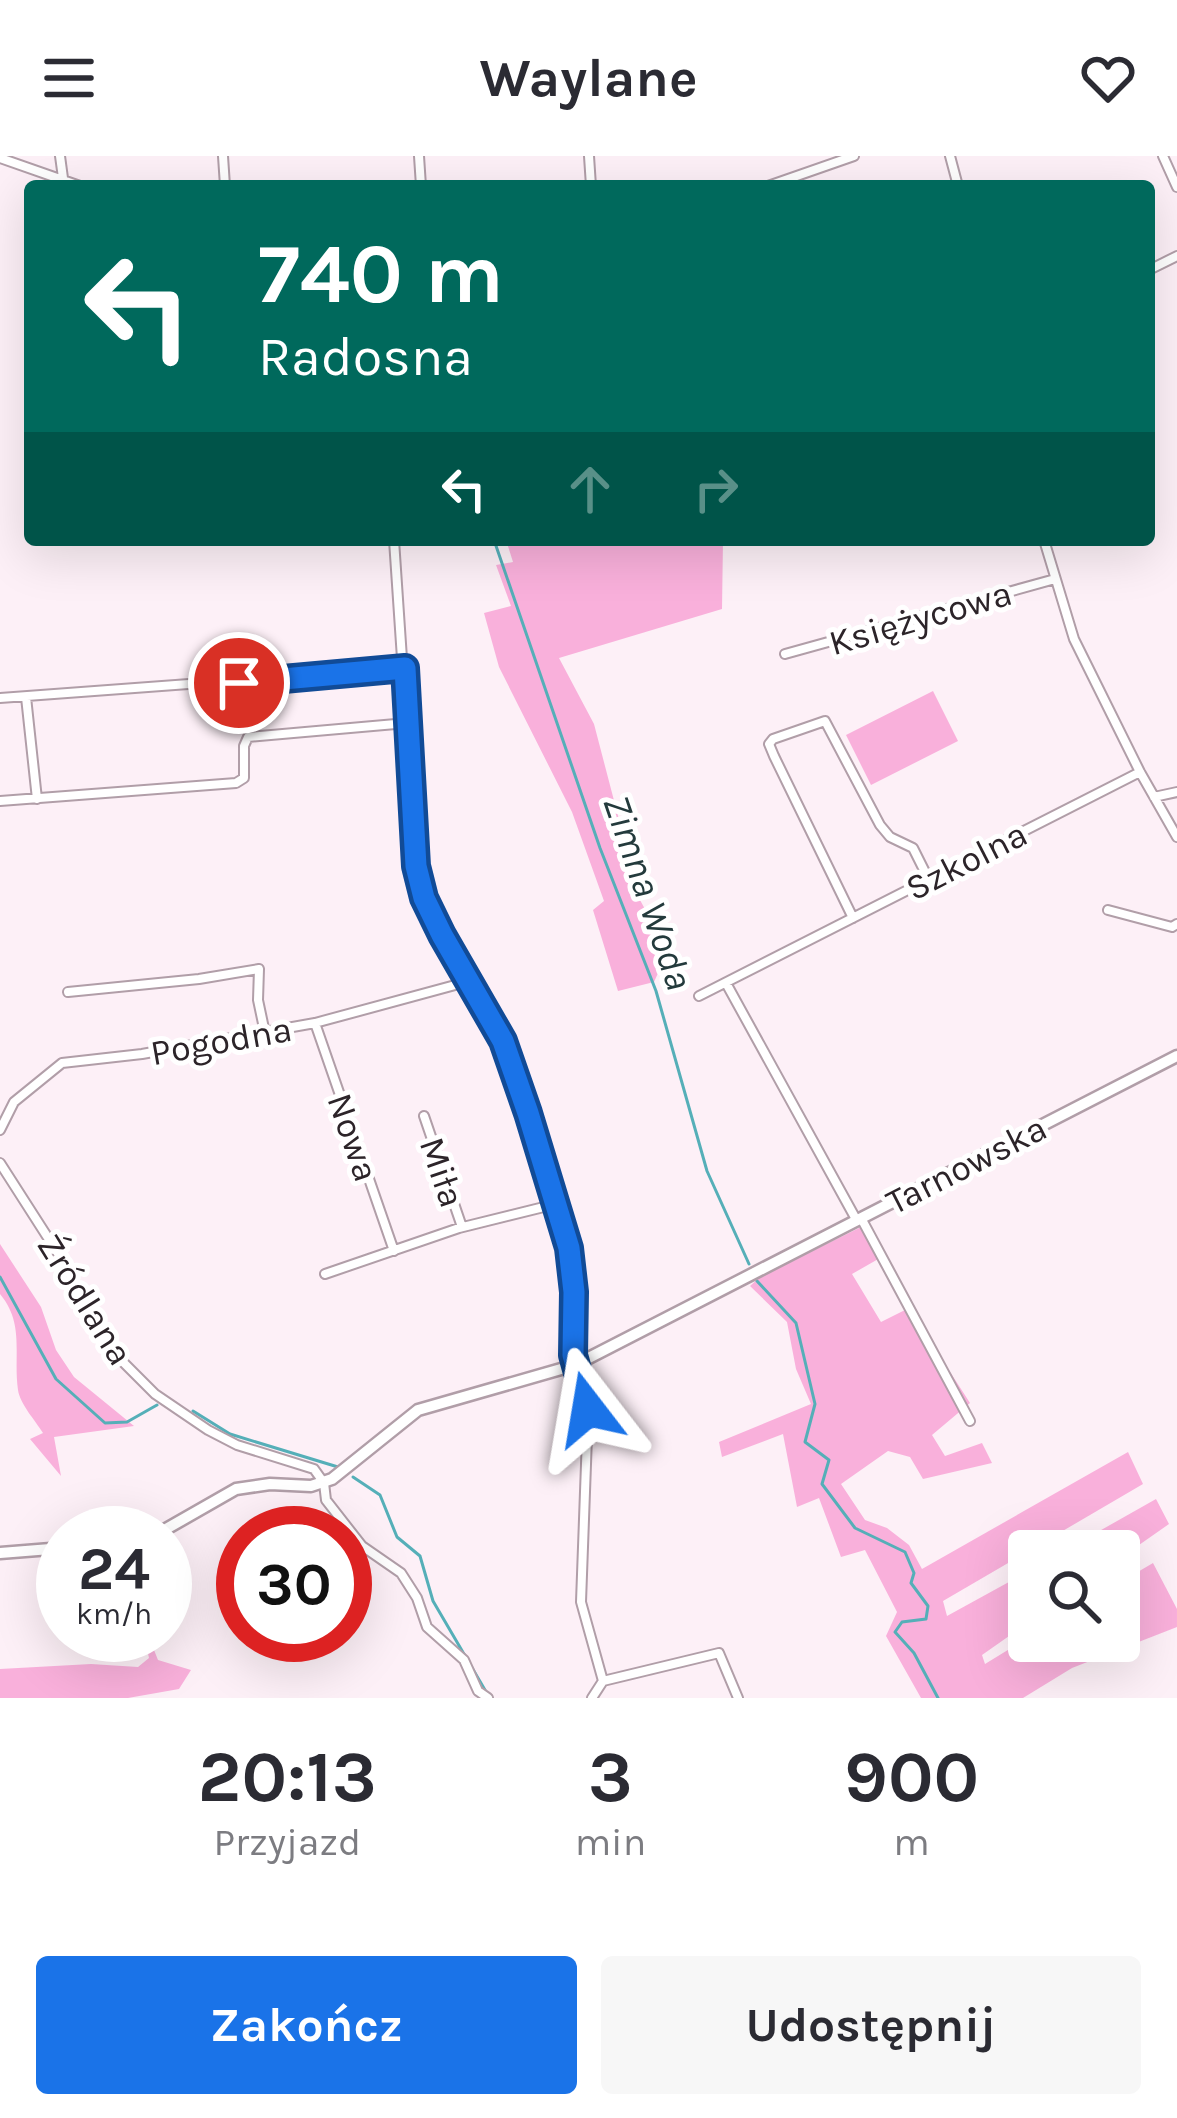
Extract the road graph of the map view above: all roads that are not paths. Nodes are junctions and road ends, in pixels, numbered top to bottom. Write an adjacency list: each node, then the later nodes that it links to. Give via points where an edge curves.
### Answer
1 (60, 156): 5 (street)
2 (854, 156): 6 (street)
3 (1163, 156): 7 (street)
4 (0, 158): 5 (street)
5 (64, 179)
6 (785, 180)
7 (1177, 188)
8 (395, 546): 12 (street)
9 (1046, 546): 10 (street)
10 (1055, 579): 11 (street, Księżycowa); 16 (street, via 1074,639)
11 (785, 654)
12 (405, 668): 13 (street); 15 (street)
13 (26, 697): 14 (street); 19 (street)
14 (0, 698)
15 (406, 723): 19 (street, via 248,737 244,778 236,783); 26 (street, via 416,866 432,916)
16 (1139, 772): 18 (street); 22 (street, Szkolna)
17 (1177, 792): 18 (street)
18 (1154, 797): 21 (street)
19 (37, 800): 20 (street)
20 (0, 801)
21 (1177, 837)
22 (928, 880): 24 (street, Szkolna); 24 (street, via 913,848 880,825 825,721 769,744)
23 (1108, 910): 25 (street)
24 (853, 918): 27 (street, Szkolna)
25 (1177, 924)
26 (470, 982): 30 (street, Pogodna); 36 (street, via 503,1041)
27 (726, 983): 29 (street, Szkolna); 37 (street)
28 (68, 992): 31 (street, via 259,969)
29 (699, 996)
30 (315, 1023): 31 (street, Pogodna); 39 (street, Nowa)
31 (265, 1033): 34 (street, Pogodna, via 62,1063 14,1102)
32 (1177, 1056): 37 (street, Tarnowska)
33 (424, 1116): 38 (street, Miła)
34 (0, 1130)
35 (0, 1163): 43 (street, Źródlana, via 134,1376 208,1430 314,1469)
36 (556, 1204): 38 (street); 41 (street, via 569,1248)
37 (859, 1220): 41 (street, Tarnowska); 42 (street)
38 (462, 1227): 39 (street)
39 (394, 1251): 40 (street)
40 (325, 1274)
41 (575, 1365): 43 (street, Tarnowska, via 418,1410); 47 (street, via 588,1409 581,1602)
42 (970, 1421)
43 (324, 1483): 44 (street, via 236,1489); 48 (street, via 326,1500 362,1546 400,1573 428,1627 464,1660)
44 (192, 1514)
45 (36, 1550): 46 (street)
46 (0, 1553)
47 (603, 1681): 49 (street); 50 (street, via 719,1653)
48 (488, 1698)
49 (592, 1698)
50 (738, 1698)

